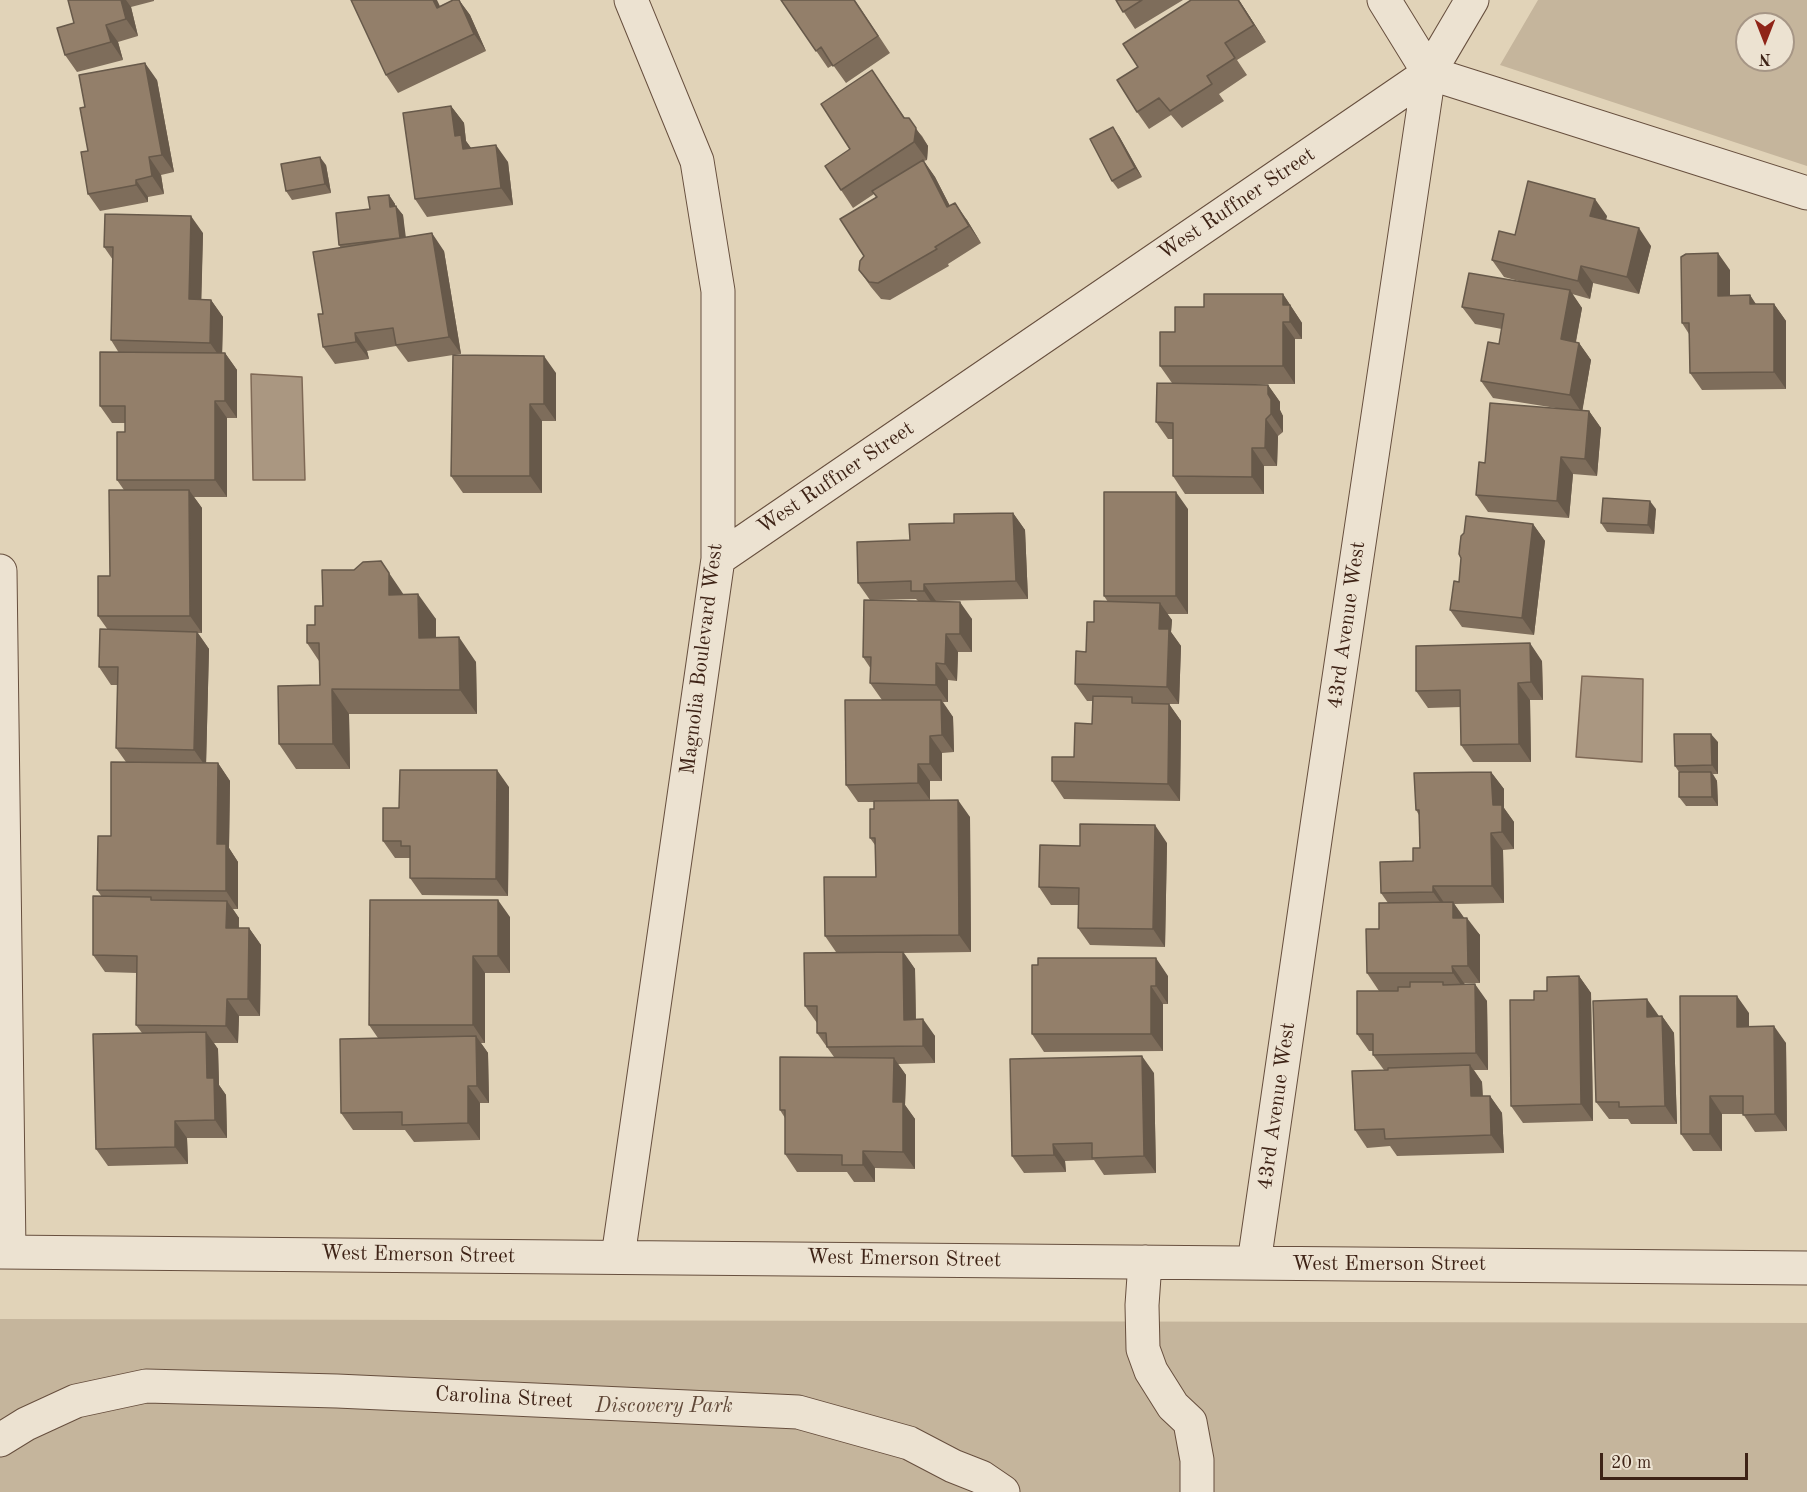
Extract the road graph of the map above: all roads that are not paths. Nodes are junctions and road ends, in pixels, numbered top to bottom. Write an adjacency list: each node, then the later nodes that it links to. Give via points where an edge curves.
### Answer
1 (631, 0): 6 (street, Magnolia Boulevard West, via 697,160 718,291)
2 (1384, 0): 4 (street)
3 (1472, 0): 4 (street)
4 (1429, 73): 5 (street); 6 (street, West Ruffner Street); 11 (street, 43rd Avenue West)
5 (1807, 194)
6 (718, 559): 9 (street, Magnolia Boulevard West)
7 (0, 571): 8 (street)
8 (5, 1252): 9 (street, West Emerson Street)
9 (618, 1257): 10 (street, West Emerson Street)
10 (1145, 1262): 11 (street, West Emerson Street); 15 (street, via 1143,1349 1151,1371 1173,1406 1190,1422 1197,1460)
11 (1254, 1263): 12 (street, West Emerson Street)
12 (1807, 1268)
13 (0, 1440): 14 (street, Carolina Street, via 76,1401 146,1386 798,1412 909,1443)
14 (1003, 1492)
15 (1197, 1492)

